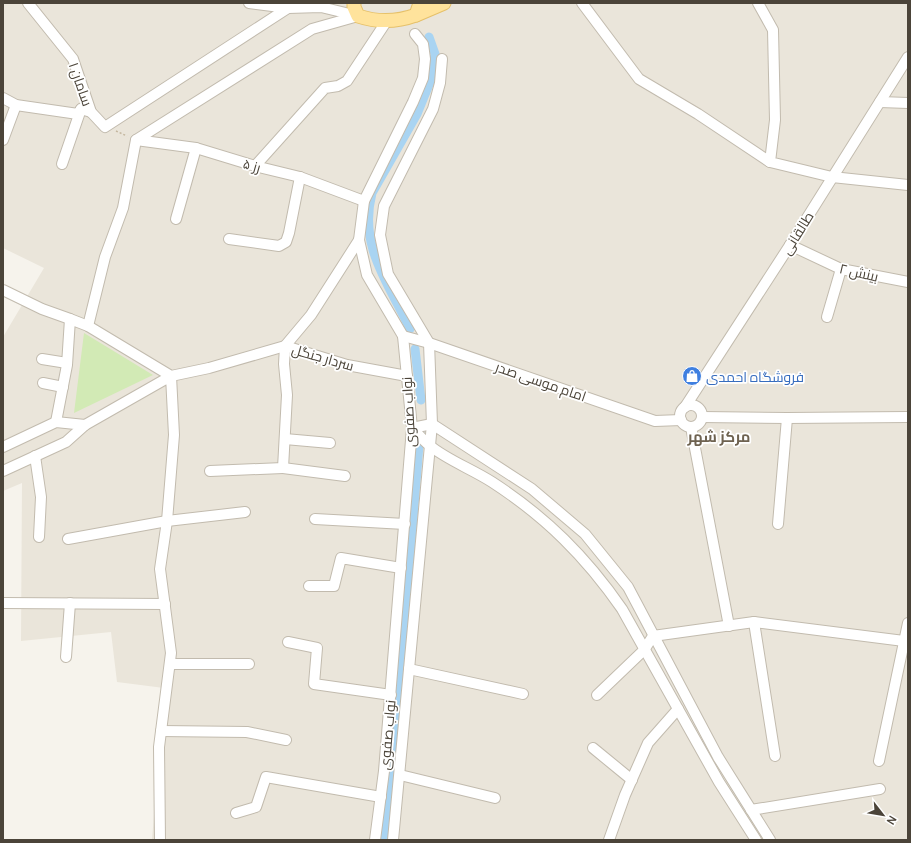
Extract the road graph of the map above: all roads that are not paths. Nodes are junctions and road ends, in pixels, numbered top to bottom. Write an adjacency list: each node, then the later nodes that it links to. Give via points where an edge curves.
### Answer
1 (28, 3): 18 (street, سامان ۱, via 73,59)
2 (249, 3): 7 (street)
3 (354, 3): 9 (main road)
4 (444, 3): 8 (main road)
5 (582, 3): 22 (street, via 639,79 698,114)
6 (758, 3): 22 (street, via 773,30 775,120)
7 (288, 6): 9 (street, via 321,7); 18 (street, سامان ۱, via 105,127)
8 (418, 9): 10 (main road)
9 (358, 16): 10 (main road); 20 (street, via 312,29)
10 (386, 22): 24 (street, via 347,81 338,86 324,88)
11 (415, 34): 28 (street, نواب صفوی, via 423,44 423,78)
12 (908, 57): 15 (street, طالقانی)
13 (442, 59): 40 (street, نواب صفوی, via 440,83 433,109 384,206 380,235 388,274)
14 (3, 98): 17 (street)
15 (880, 102): 16 (street); 26 (street, طالقانی)
16 (908, 103)
17 (16, 105): 18 (street, via 78,114); 19 (street)
18 (86, 111): 23 (street)
19 (3, 140)
20 (136, 140): 21 (street, رز ۵); 38 (street, via 123,208 104,257)
21 (196, 148): 24 (street, رز ۵); 29 (street)
22 (770, 162): 26 (street)
23 (62, 164)
24 (255, 166): 25 (street, رز ۵)
25 (300, 177): 28 (street, رز ۵); 30 (street, via 286,242 279,246)
26 (832, 177): 27 (street); 32 (street, طالقانی)
27 (908, 185)
28 (364, 201): 31 (street, نواب صفوی)
29 (176, 219)
30 (229, 239)
31 (359, 240): 39 (street, نواب صفوی, via 367,275); 41 (street, via 311,315)
32 (790, 245): 33 (street, بینش ۲); 48 (street, طالقانی)
33 (841, 269): 34 (street, بینش ۲); 36 (street)
34 (908, 282)
35 (3, 290): 37 (street)
36 (827, 317)
37 (70, 319): 38 (street); 43 (street)
38 (88, 326): 44 (street)
39 (403, 336): 40 (street, امام موسی صدر); 45 (street, نواب صفوی)
40 (429, 343): 52 (street, امام موسی صدر, via 655,421); 54 (street, نواب صفوی)
41 (285, 346): 44 (street, سردار جنگل); 45 (street, سردار جنگل, via 347,365); 58 (street)
42 (42, 359): 43 (street)
43 (67, 363): 47 (street)
44 (172, 376): 55 (street, سردار جنگل); 69 (street, via 174,435)
45 (407, 376): 57 (street, نواب صفوی)
46 (43, 383): 47 (street)
47 (63, 388): 53 (street)
48 (685, 408): 49 (street, via 698,408); 52 (street, via 681,412)
49 (702, 417): 51 (street); 56 (street, via 699,423)
50 (908, 417): 51 (street)
51 (786, 418): 71 (street)
52 (681, 420): 56 (street)
53 (56, 422): 55 (street); 61 (street)
54 (432, 424): 57 (street); 60 (street, نواب صفوی); 82 (street, via 532,489 585,534 628,587)
55 (85, 425): 62 (street, سردار جنگل, via 66,442)
56 (691, 427): 81 (street)
57 (412, 428): 60 (street); 70 (street, نواب صفوی)
58 (285, 439): 59 (street); 63 (street)
59 (330, 443)
60 (430, 446): 85 (street, via 492,482 557,530 605,584); 89 (street, نواب صفوی)
61 (3, 447)
62 (35, 456): 64 (street, سردار جنگل); 72 (street, via 41,497)
63 (284, 468): 65 (street); 66 (street)
64 (3, 470)
65 (210, 471)
66 (345, 476)
67 (245, 512): 69 (street)
68 (315, 519): 70 (street)
69 (167, 520): 73 (street); 78 (street, via 160,569)
70 (405, 524): 74 (street, نواب صفوی)
71 (778, 524)
72 (39, 537)
73 (68, 539)
74 (401, 568): 75 (street, via 341,558 334,586); 91 (street, نواب صفوی)
75 (309, 586)
76 (3, 603): 77 (street)
77 (70, 603): 78 (street); 86 (street)
78 (165, 604): 87 (street)
79 (754, 622): 81 (street); 83 (street); 97 (street)
80 (908, 623): 83 (street)
81 (729, 626): 82 (street)
82 (653, 636): 85 (street); 104 (street, via 718,757)
83 (904, 641): 98 (street)
84 (288, 642): 91 (street, via 317,648 314,684)
85 (644, 650): 92 (street); 93 (street)
86 (66, 657)
87 (170, 664): 88 (street); 94 (street)
88 (249, 664)
89 (409, 669): 90 (street); 99 (street, نواب صفوی)
90 (523, 694)
91 (390, 695): 102 (street, نواب صفوی)
92 (597, 696)
93 (678, 709): 100 (street, via 648,743); 110 (street, via 719,782)
94 (161, 731): 95 (street, via 247,732); 106 (street)
95 (286, 740)
96 (593, 748): 100 (street)
97 (775, 756)
98 (879, 761)
99 (400, 775): 103 (street); 108 (street, نواب صفوی)
100 (632, 780): 109 (street)
101 (880, 789): 104 (street)
102 (381, 797): 105 (street, via 266,777 256,807); 107 (street, نواب صفوی)
103 (495, 798)
104 (750, 810): 111 (street)
105 (236, 813)
106 (160, 840)
107 (376, 840)
108 (393, 840)
109 (609, 840)
110 (756, 840)
111 (770, 840)

